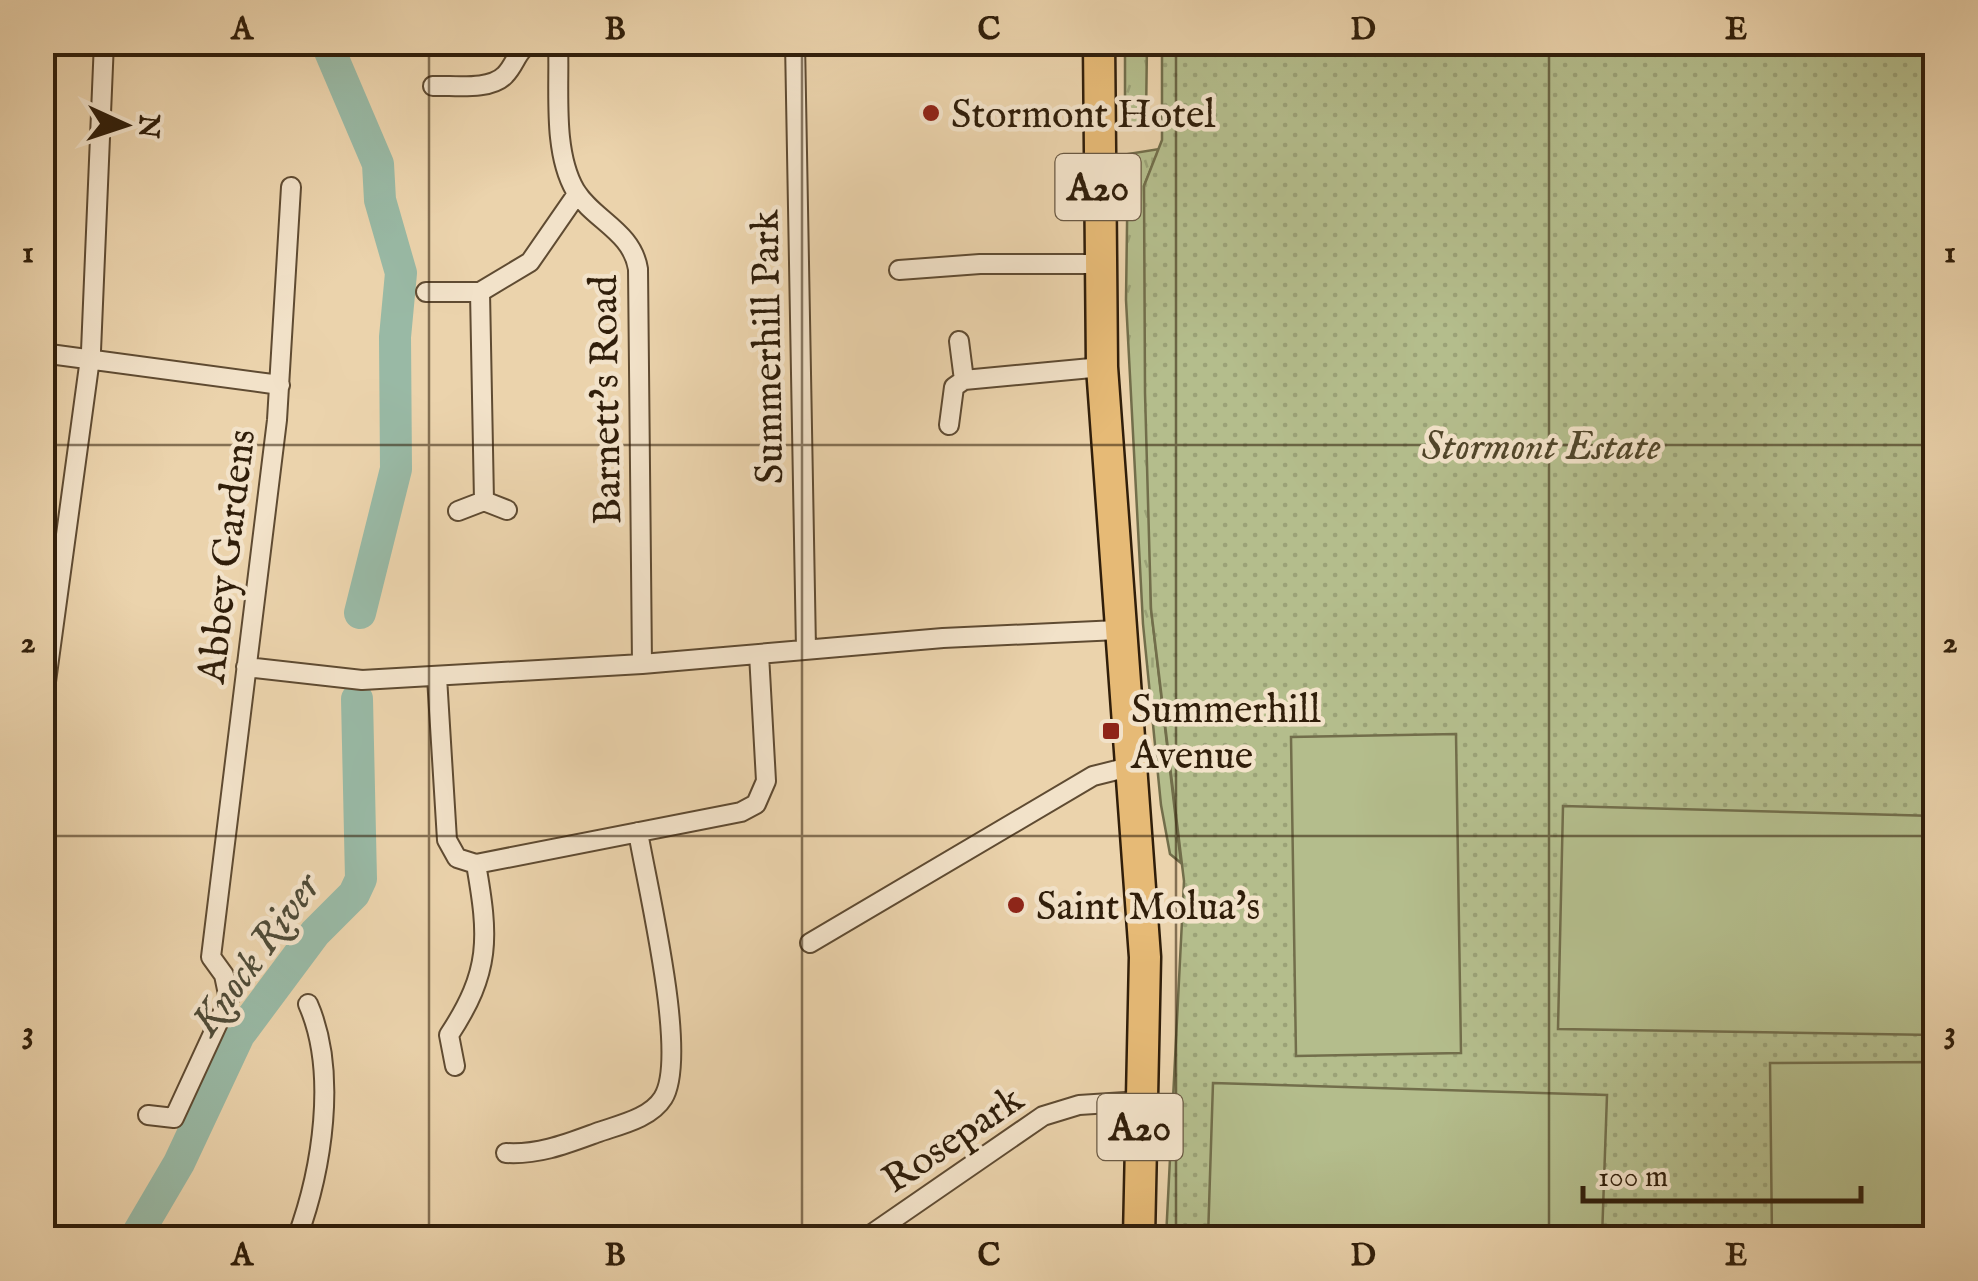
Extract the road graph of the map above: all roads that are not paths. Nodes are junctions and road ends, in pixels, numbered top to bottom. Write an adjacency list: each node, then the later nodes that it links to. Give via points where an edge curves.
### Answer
1 (104, 42): 15 (street)
2 (538, 42): 6 (street, via 517,53 505,76 490,84)
3 (558, 42): 8 (street, Barnett's Road, via 563,164)
4 (795, 42): 24 (street, Summerhill Park)
5 (1098, 42): 9 (highway, A20)
6 (433, 86)
7 (291, 187): 18 (street, Abbey Gardens)
8 (577, 194): 12 (street, via 530,262); 26 (street, Barnett's Road, via 630,245 638,269)
9 (1099, 264): 10 (street); 16 (highway, A20)
10 (900, 270)
11 (426, 292): 12 (street)
12 (480, 292): 20 (street)
13 (959, 340): 17 (street)
14 (42, 352): 15 (street)
15 (90, 359): 18 (street); 29 (street)
16 (1102, 367): 17 (street); 23 (highway, A20)
17 (964, 380): 19 (street, via 954,388)
18 (280, 385): 27 (street, Abbey Gardens)
19 (950, 425)
20 (484, 501): 21 (street); 22 (street)
21 (507, 510)
22 (458, 511)
23 (1118, 630): 24 (street); 30 (highway, A20)
24 (806, 650): 25 (street)
25 (759, 654): 26 (street); 31 (street, via 766,780 756,804)
26 (642, 664): 28 (street)
27 (246, 667): 28 (street, via 362,680); 37 (street, Abbey Gardens, via 211,957 229,999 174,1118)
28 (437, 677): 32 (street, via 447,840 456,858)
29 (42, 711)
30 (1130, 767): 33 (street, via 1093,776); 36 (highway, A20, via 1144,957)
31 (638, 832): 32 (street); 38 (street, via 672,1032 672,1078 662,1101 643,1116 532,1154)
32 (476, 864): 35 (street, via 488,929 482,977 448,1036)
33 (810, 943)
34 (308, 1004): 39 (street, via 322,1034 320,1168)
35 (455, 1066)
36 (1141, 1101): 40 (street, Rosepark, via 1043,1116); 41 (highway, A20)
37 (148, 1116)
38 (506, 1153)
39 (297, 1238)
40 (866, 1238)
41 (1139, 1238)

